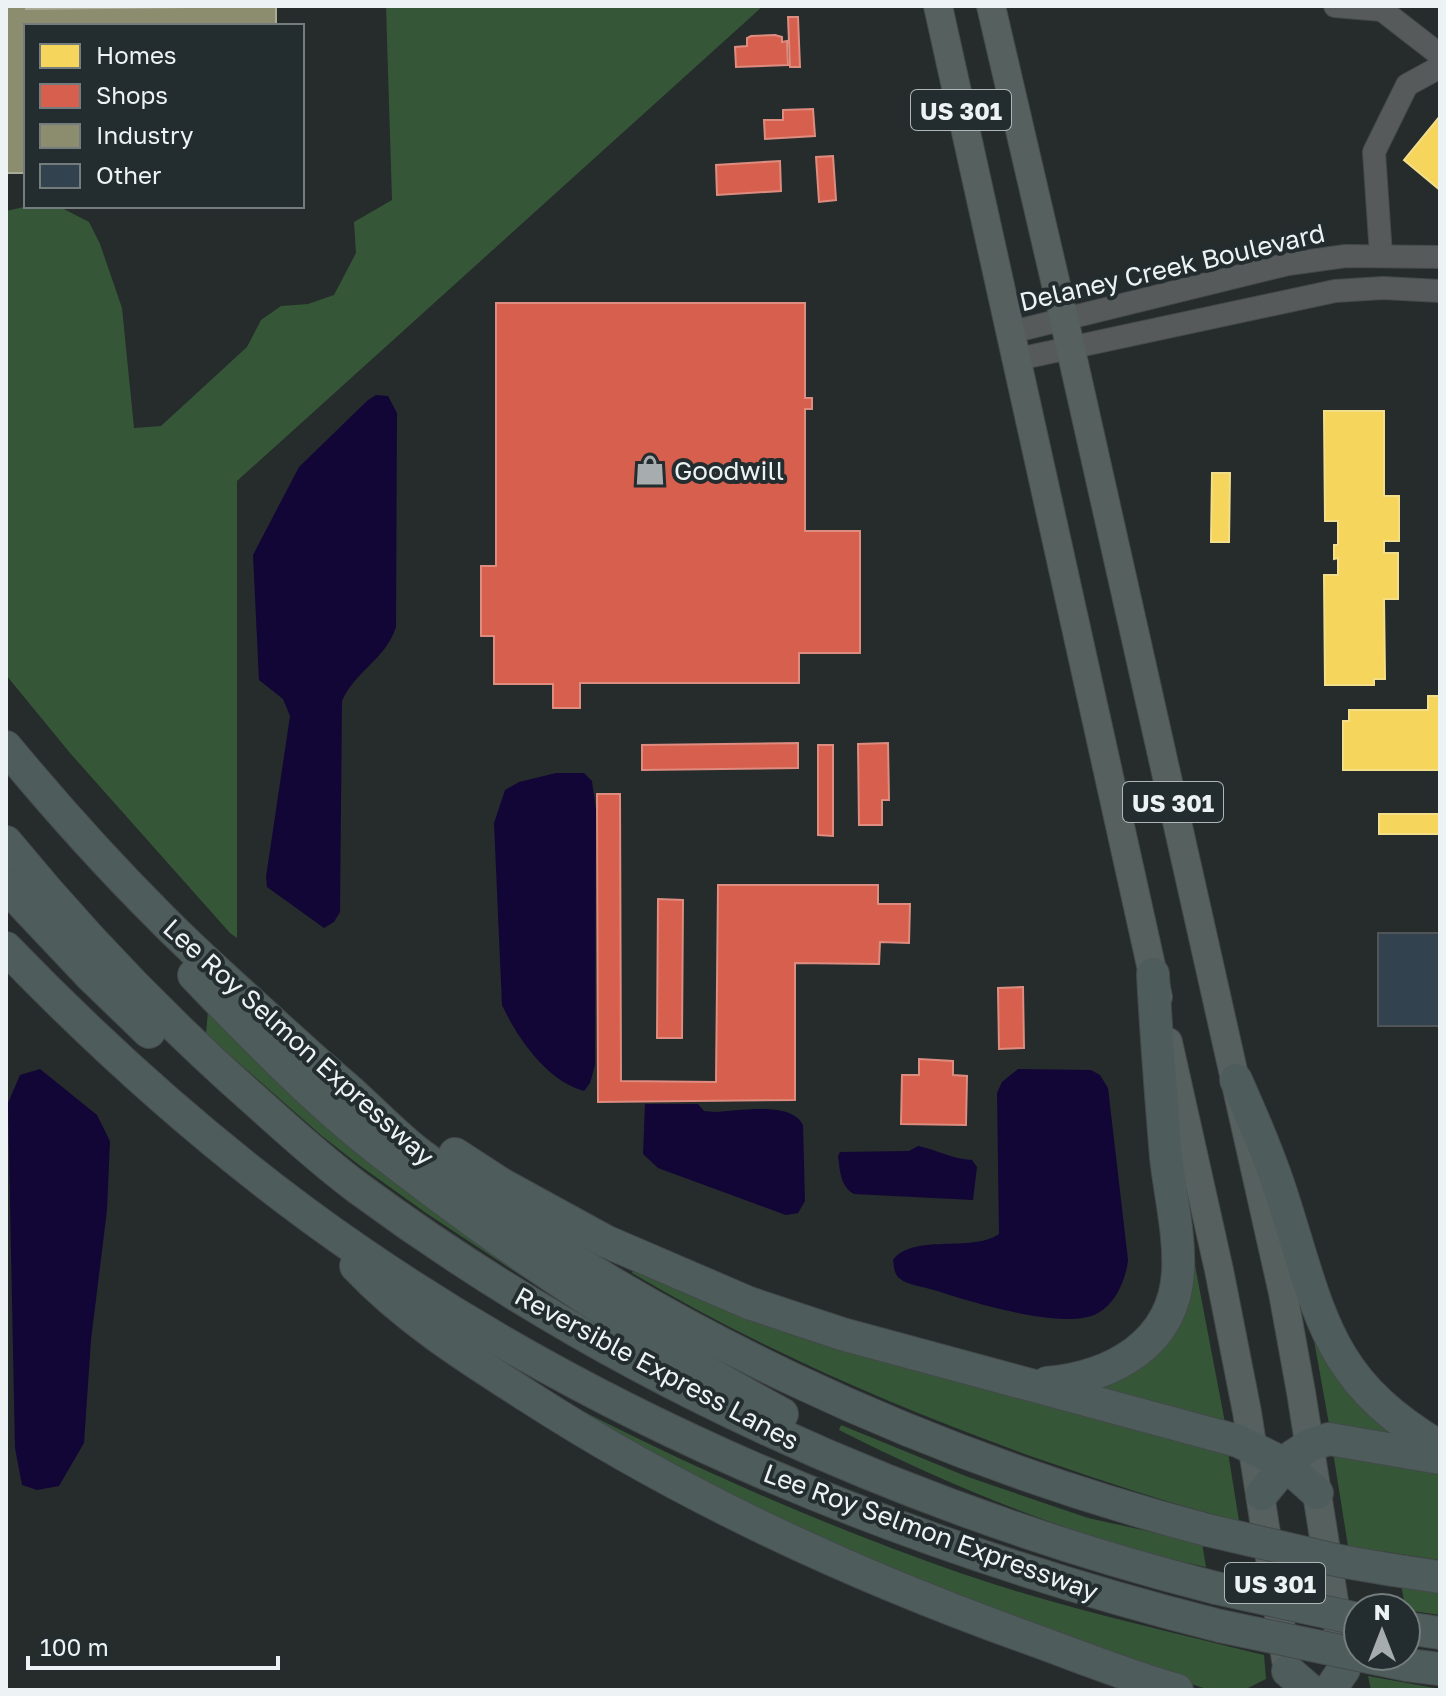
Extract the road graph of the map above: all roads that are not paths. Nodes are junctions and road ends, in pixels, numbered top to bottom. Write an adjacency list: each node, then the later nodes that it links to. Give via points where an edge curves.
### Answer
1 (938, 6): 10 (main road, US 301)
2 (991, 6): 9 (main road, US 301)
3 (1335, 6): 4 (street, via 1382,10)
4 (1440, 55)
5 (1440, 67): 6 (street, via 1407,85 1374,152)
6 (1381, 255): 7 (street, Delaney Creek Boulevard); 9 (street, Delaney Creek Boulevard, via 1288,264)
7 (1440, 257)
8 (1440, 291): 11 (street, Delaney Creek Boulevard, via 1335,291)
9 (1064, 319): 10 (street, Delaney Creek Boulevard); 11 (main road, US 301)
10 (1015, 346): 11 (street, Delaney Creek Boulevard); 16 (main road, US 301)
11 (1070, 346): 19 (main road, US 301)
12 (6, 747): 17 (highway, Lee Roy Selmon Expressway)
13 (6, 842): 18 (highway, Reversible Express Lanes)
14 (6, 886): 18 (highway, via 91,976)
15 (6, 948): 21 (highway, Lee Roy Selmon Expressway, via 147,1085)
16 (1153, 974): 22 (highway, via 1178,1260 1173,1300 1153,1336 1117,1365 1077,1379); 23 (main road, US 301)
17 (211, 978): 20 (highway, Lee Roy Selmon Expressway); 27 (highway, via 335,1114 498,1240 658,1345 818,1432)
18 (154, 1022): 27 (highway, Reversible Express Lanes, via 204,1068 356,1186 514,1294 621,1356 783,1437)
19 (1236, 1080): 24 (highway, via 1329,1337 1374,1399); 25 (main road, US 301, via 1283,1293)
20 (352, 1094): 22 (highway, via 527,1198 661,1266 806,1322); 30 (highway, Lee Roy Selmon Expressway, bridge, via 415,1150 593,1272 720,1344 872,1416 1125,1509 1340,1561)
21 (320, 1224): 32 (highway, Lee Roy Selmon Expressway, bridge, via 495,1337 648,1419 879,1519 1161,1612); 35 (highway, via 375,1286 441,1339 660,1476 914,1595)
22 (1035, 1384): 23 (highway)
23 (1253, 1447): 25 (highway); 29 (main road, US 301)
24 (1440, 1447)
25 (1297, 1454): 26 (highway, via 1337,1438); 28 (highway); 29 (highway)
26 (1440, 1458)
27 (890, 1482): 31 (highway, Reversible Express Lanes, bridge, via 1049,1541 1216,1588)
28 (1317, 1493): 33 (main road, US 301)
29 (1262, 1494): 34 (main road, US 301)
30 (1440, 1577)
31 (1342, 1616)
32 (1440, 1669)
33 (1341, 1683)
34 (1296, 1684)
35 (1165, 1688)

